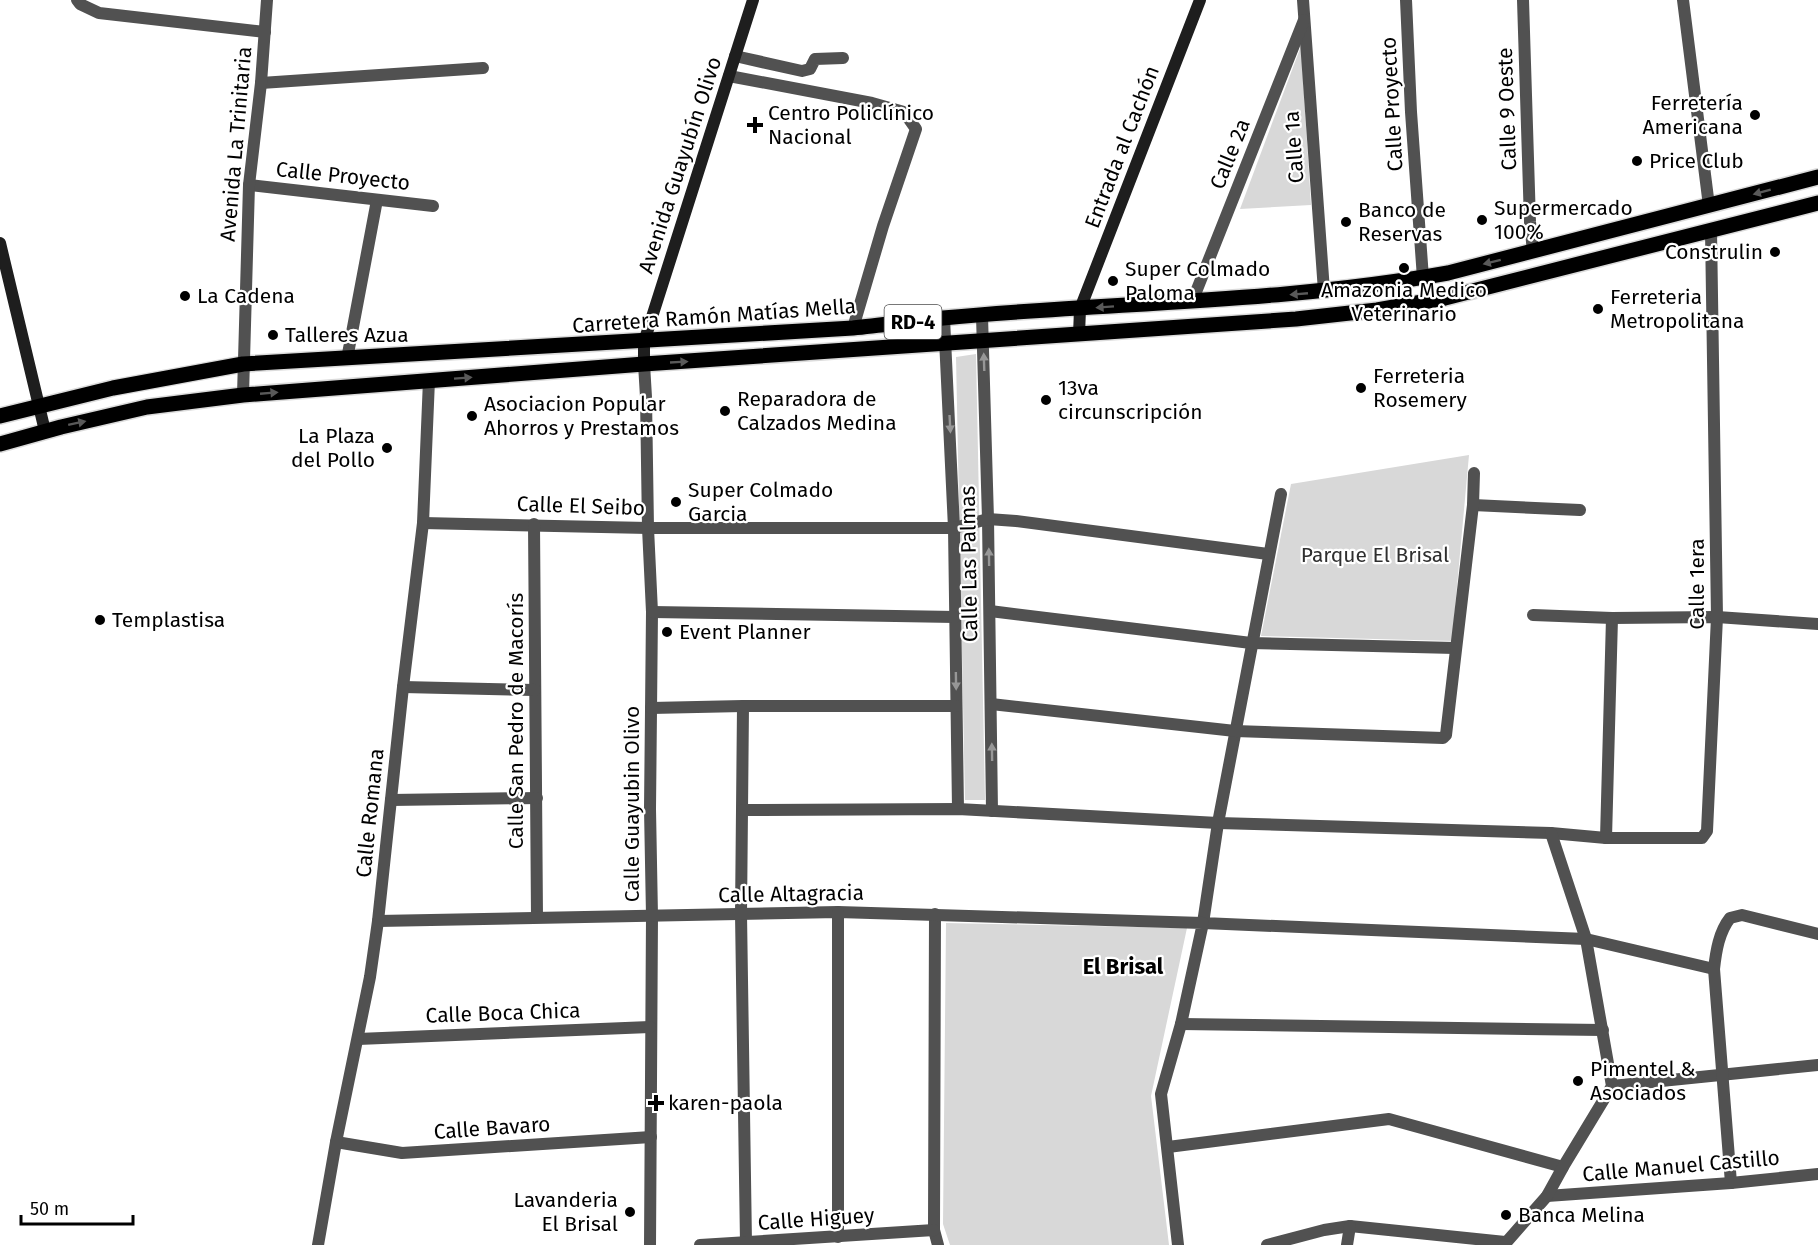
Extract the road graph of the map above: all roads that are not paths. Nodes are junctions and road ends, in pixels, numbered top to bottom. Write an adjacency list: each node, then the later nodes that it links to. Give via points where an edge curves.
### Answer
1 (77, 0): 10 (street, via 99,13)
2 (267, 0): 10 (street, Avenida La Trinitaria)
3 (753, 0): 11 (street, Avenida Guayubín Olivo)
4 (1200, 0): 30 (street, Entrada al Cachón)
5 (1303, 0): 9 (street, Calle 1a)
6 (1406, 0): 27 (street, Calle Proyecto)
7 (1523, 0): 26 (street, Calle 9 Oeste)
8 (1683, 0): 22 (street)
9 (1304, 20): 28 (street, Calle 1a); 29 (street, Calle 2a)
10 (265, 32): 15 (street, Avenida La Trinitaria)
11 (735, 56): 12 (street, via 802,70 810,69 815,59); 14 (street, Avenida Guayubín Olivo)
12 (843, 58)
13 (483, 68): 15 (street)
14 (729, 76): 33 (street, via 904,112 916,129); 36 (street, Avenida Guayubín Olivo)
15 (261, 83): 17 (street, Avenida La Trinitaria)
16 (1818, 177): 22 (main road, Carretera Ramón Matías Mella / RD-4, one-way to 22)
17 (249, 185): 19 (street, Calle Proyecto); 39 (street, Avenida La Trinitaria)
18 (1818, 196): 20 (street)
19 (377, 201): 21 (street, Calle Proyecto); 38 (street)
20 (1818, 203): 23 (street); 24 (main road, Carretera Ramón Matías Mella / RD-4)
21 (433, 206)
22 (1709, 206): 26 (main road, Carretera Ramón Matías Mella / RD-4)
23 (1818, 210)
24 (1711, 231): 34 (main road, Carretera Ramón Matías Mella / RD-4, via 1445,298 1377,310); 61 (street, Calle 1era)
25 (0, 243): 43 (street)
26 (1533, 252): 27 (main road, Carretera Ramón Matías Mella / RD-4, one-way to 27)
27 (1423, 278): 28 (main road, Carretera Ramón Matías Mella / RD-4)
28 (1324, 291): 29 (main road, Carretera Ramón Matías Mella / RD-4, one-way to 29)
29 (1192, 302): 30 (main road, Carretera Ramón Matías Mella / RD-4, one-way to 30)
30 (1080, 309): 31 (main road, Carretera Ramón Matías Mella / RD-4); 34 (street, Entrada al Cachón)
31 (982, 316): 32 (main road, Carretera Ramón Matías Mella / RD-4); 35 (street, Calle Las Palmas)
32 (944, 318): 33 (main road, Carretera Ramón Matías Mella / RD-4); 37 (street, Calle Las Palmas)
33 (853, 328): 36 (main road, Carretera Ramón Matías Mella / RD-4)
34 (1079, 335): 35 (main road, Carretera Ramón Matías Mella / RD-4)
35 (983, 341): 37 (main road, Carretera Ramón Matías Mella / RD-4); 51 (street, Calle Las Palmas, one-way to 35)
36 (644, 342): 38 (main road, Carretera Ramón Matías Mella / RD-4); 40 (street, Avenida Guayubín Olivo)
37 (946, 344): 40 (main road, Carretera Ramón Matías Mella / RD-4, one-way to 37); 55 (street, Calle Las Palmas, one-way to 55)
38 (347, 359): 39 (main road, Carretera Ramón Matías Mella / RD-4)
39 (243, 364): 42 (street, Avenida La Trinitaria); 43 (main road, Carretera Ramón Matías Mella / RD-4)
40 (644, 364): 41 (main road, Carretera Ramón Matías Mella / RD-4, one-way to 40); 54 (street, Calle Guayubin Olivo)
41 (429, 380): 42 (main road, Carretera Ramón Matías Mella / RD-4, one-way to 41); 52 (street, Calle Romana)
42 (243, 395): 45 (main road, Carretera Ramón Matías Mella / RD-4, one-way to 42, via 147,407)
43 (38, 406): 44 (main road, Carretera Ramón Matías Mella / RD-4); 45 (street)
44 (0, 416)
45 (45, 431): 46 (main road, Carretera Ramón Matías Mella / RD-4)
46 (0, 444)
47 (1474, 473): 49 (street)
48 (1281, 494): 56 (street)
49 (1473, 505): 50 (street); 65 (street)
50 (1580, 510)
51 (988, 519): 55 (street, Calle El Seibo); 56 (street, Calle El Seibo); 57 (street, Calle Las Palmas, one-way to 51)
52 (423, 522): 53 (street, Calle El Seibo); 66 (street, Calle Romana)
53 (534, 524): 54 (street, Calle El Seibo); 67 (street, Calle San Pedro de Macorís)
54 (648, 528): 55 (street, Calle El Seibo); 58 (street, Calle Guayubin Olivo)
55 (954, 528): 60 (street, Calle Las Palmas)
56 (1268, 554): 64 (street)
57 (990, 611): 64 (street); 68 (street, Calle Las Palmas)
58 (652, 612): 60 (street); 71 (street, Calle Guayubin Olivo)
59 (1533, 615): 62 (street)
60 (955, 617): 70 (street, Calle Las Palmas, one-way to 70)
61 (1717, 617): 62 (street); 63 (street); 80 (street, Calle 1era, via 1707,831 1702,838 1693,839)
62 (1612, 618): 80 (street)
63 (1818, 624)
64 (1251, 643): 65 (street); 72 (street)
65 (1455, 648): 72 (street, via 1443,738)
66 (403, 687): 67 (street); 74 (street, Calle Romana)
67 (535, 690): 73 (street, Calle San Pedro de Macorís)
68 (991, 704): 72 (street); 77 (street, Calle Las Palmas, one-way to 68)
69 (743, 706): 70 (street); 71 (street); 76 (street)
70 (956, 706): 75 (street, Calle Las Palmas)
71 (651, 708): 84 (street, Calle Guayubin Olivo)
72 (1235, 731): 78 (street)
73 (537, 798): 74 (street); 85 (street, Calle San Pedro de Macorís)
74 (391, 800): 86 (street, Calle Romana)
75 (958, 809): 76 (street); 77 (street)
76 (743, 810): 82 (street)
77 (992, 811): 78 (street)
78 (1218, 823): 79 (street); 87 (street)
79 (1551, 833): 80 (street); 89 (street)
80 (1606, 838)
81 (838, 912): 82 (street, Calle Altagracia); 83 (street, Calle Altagracia); 107 (street)
82 (741, 914): 84 (street, Calle Altagracia); 108 (street)
83 (935, 914): 87 (street, Calle Altagracia); 106 (street)
84 (651, 916): 85 (street, Calle Altagracia); 92 (street, Calle Guayubin Olivo)
85 (537, 917): 86 (street, Calle Altagracia)
86 (378, 921): 94 (street, Calle Romana)
87 (1203, 923): 89 (street, Calle Altagracia); 91 (street)
88 (1818, 934): 90 (street, via 1735,915 1725,924)
89 (1586, 939): 90 (street, Calle Altagracia); 93 (street)
90 (1714, 969): 96 (street)
91 (1181, 1024): 93 (street); 100 (street, via 1161,1094)
92 (650, 1027): 94 (street, Calle Boca Chica); 98 (street, Calle Guayubin Olivo)
93 (1603, 1030): 97 (street)
94 (358, 1039): 99 (street, Calle Romana)
95 (1818, 1065): 96 (street)
96 (1722, 1076): 97 (street); 103 (street)
97 (1612, 1086): 101 (street)
98 (651, 1137): 99 (street, Calle Bavaro, via 402,1153); 111 (street, Calle Guayubin Olivo)
99 (336, 1142): 110 (street, Calle Romana)
100 (1168, 1147): 101 (street, via 1389,1119); 114 (street)
101 (1563, 1167): 104 (street)
102 (1818, 1174): 103 (street, Calle Manuel Castillo)
103 (1731, 1183): 104 (street, Calle Manuel Castillo)
104 (1547, 1196): 109 (street)
105 (1350, 1226): 109 (street); 115 (street); 116 (street)
106 (934, 1230): 107 (street, Calle Higuey); 113 (street)
107 (838, 1237): 108 (street, Calle Higuey)
108 (746, 1243): 112 (street, Calle Higuey)
109 (1504, 1244)
110 (318, 1245)
111 (650, 1245)
112 (700, 1245)
113 (938, 1245)
114 (1178, 1245)
115 (1267, 1245)
116 (1347, 1245)

